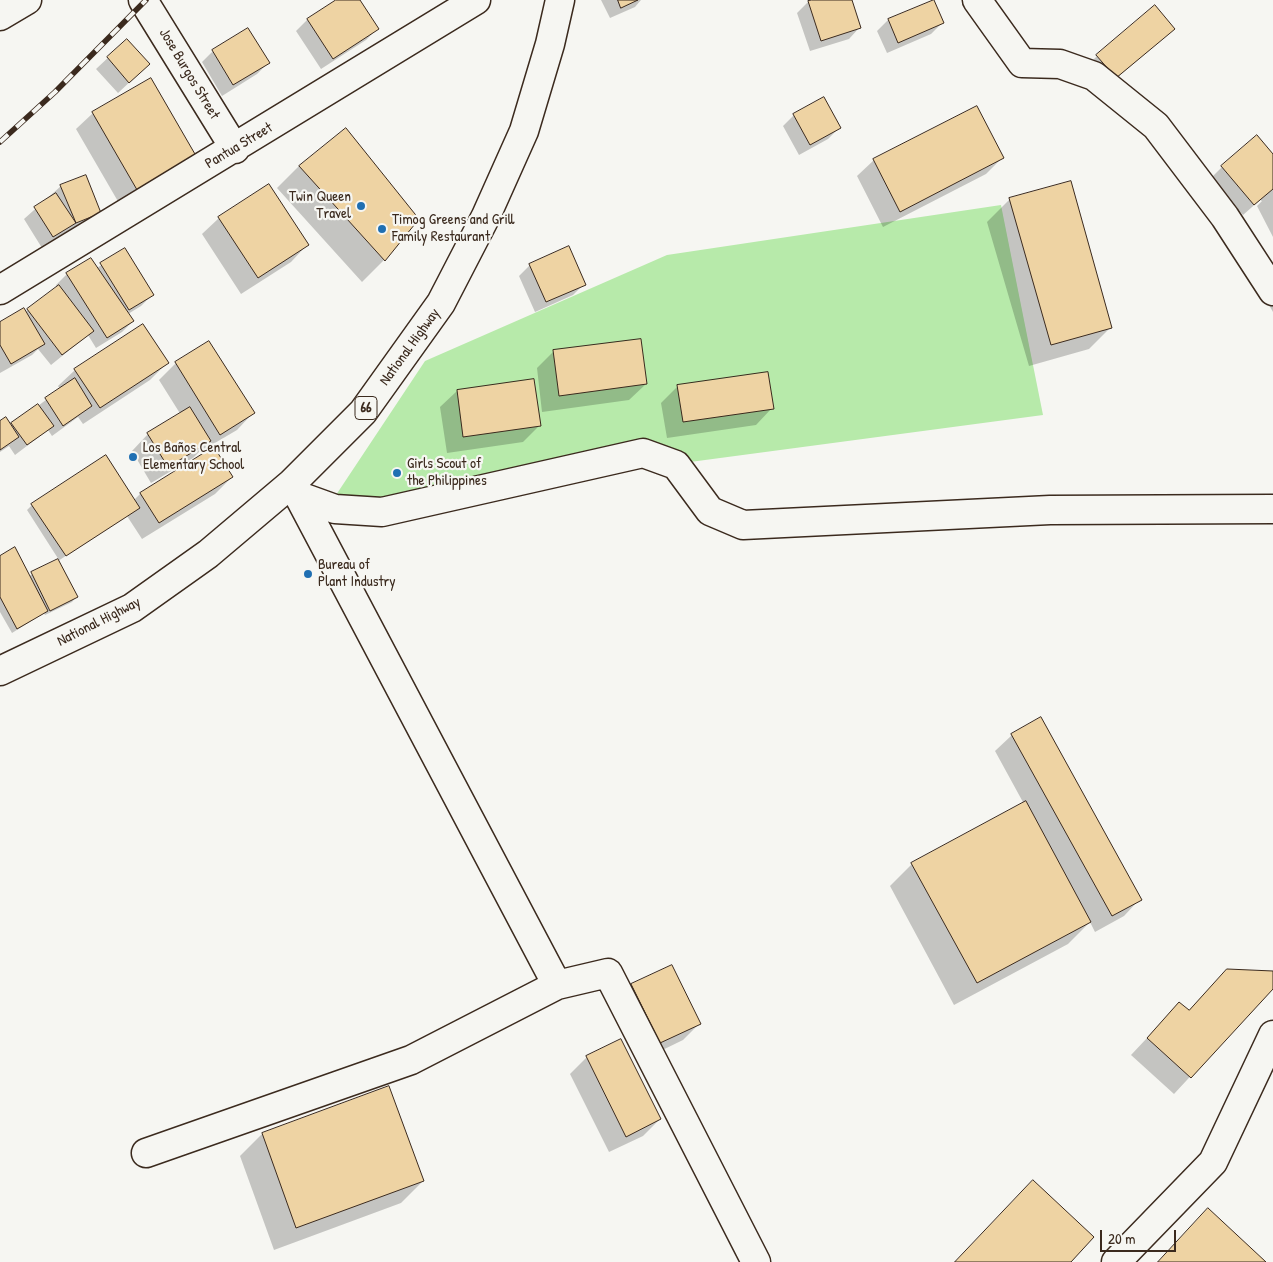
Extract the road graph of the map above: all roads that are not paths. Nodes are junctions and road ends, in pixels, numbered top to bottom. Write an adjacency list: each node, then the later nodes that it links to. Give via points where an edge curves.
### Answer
1 (27, 0): 6 (street)
2 (143, 0): 7 (street, Jose Burgos Street)
3 (560, 0): 10 (street, National Highway / 66, via 524,131 486,216 441,303 363,412)
4 (977, 0): 9 (street, via 1022,63 1060,64 1094,76 1156,126 1224,216)
5 (464, 3): 7 (street, Pantua Street)
6 (0, 16)
7 (235, 149): 8 (street, Pantua Street)
8 (0, 290)
9 (1273, 290)
10 (296, 490): 11 (street, via 335,509 382,512 643,453 676,465 710,511 744,525 1050,510); 12 (street, National Highway / 66, via 132,608); 13 (street)
11 (1273, 509)
12 (0, 671)
13 (557, 985): 15 (street, via 411,1060); 16 (street, via 608,973)
14 (1273, 1035): 17 (street, via 1213,1162)
15 (146, 1153)
16 (756, 1262)
17 (1116, 1262)

